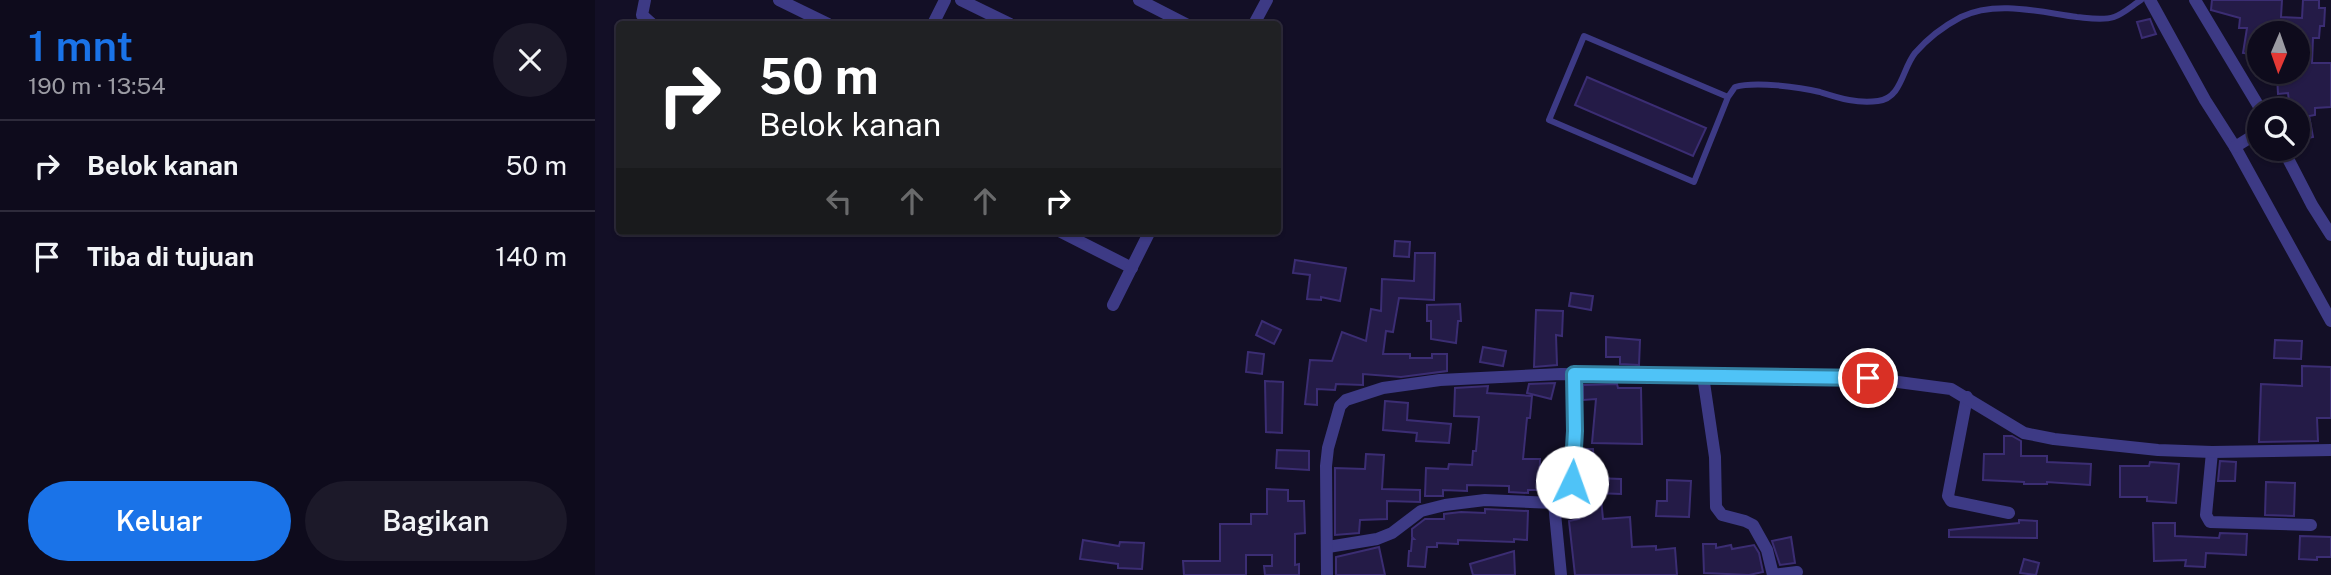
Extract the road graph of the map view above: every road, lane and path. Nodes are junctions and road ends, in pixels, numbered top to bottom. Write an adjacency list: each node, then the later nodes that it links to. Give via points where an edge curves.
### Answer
1 (645, 0): 10 (street, via 642,15)
2 (779, 0): 11 (street)
3 (945, 0): 12 (street)
4 (961, 0): 13 (street)
5 (1139, 0): 14 (street)
6 (1267, 0): 15 (street)
7 (2141, 0): 16 (lane, via 2109,18 1976,10 1930,37 1914,55 1895,92 1879,102 1855,102 1812,90 1752,83 1735,87)
8 (2150, 0): 19 (street)
9 (2195, 0): 17 (street)
10 (648, 21)
11 (822, 21)
12 (934, 21)
13 (1004, 21)
14 (1181, 21)
15 (1256, 21)
16 (1728, 97): 16 (lane, via 1584,36 1549,120 1694,182)
17 (2254, 98)
18 (2247, 140): 19 (street)
19 (2235, 147): 26 (street)
20 (2289, 161): 23 (street)
21 (1067, 235): 24 (street)
22 (1148, 235): 24 (street)
23 (2331, 235)
24 (1132, 268): 25 (street)
25 (1113, 305)
26 (2331, 321)
27 (1574, 374): 28 (street); 32 (street, via 1572,482 1570,493); 35 (street, via 1440,380 1383,388 1346,400 1340,406 1328,449)
28 (1703, 376): 29 (street, via 1868,378 1951,389); 36 (street, via 1715,457 1716,507 1722,514 1753,525 1767,550 1773,575)
29 (1967, 397): 31 (street, via 2024,433 2158,450); 33 (street, via 1948,496 1951,501)
30 (2331, 450): 31 (street)
31 (2213, 452): 34 (street, via 2206,515 2210,522)
32 (1554, 503): 35 (street, via 1485,500 1445,505 1421,511 1377,539); 38 (street)
33 (2009, 513)
34 (2311, 525)
35 (1328, 547): 37 (street)
36 (1797, 572)
37 (1327, 575)
38 (1561, 575)

